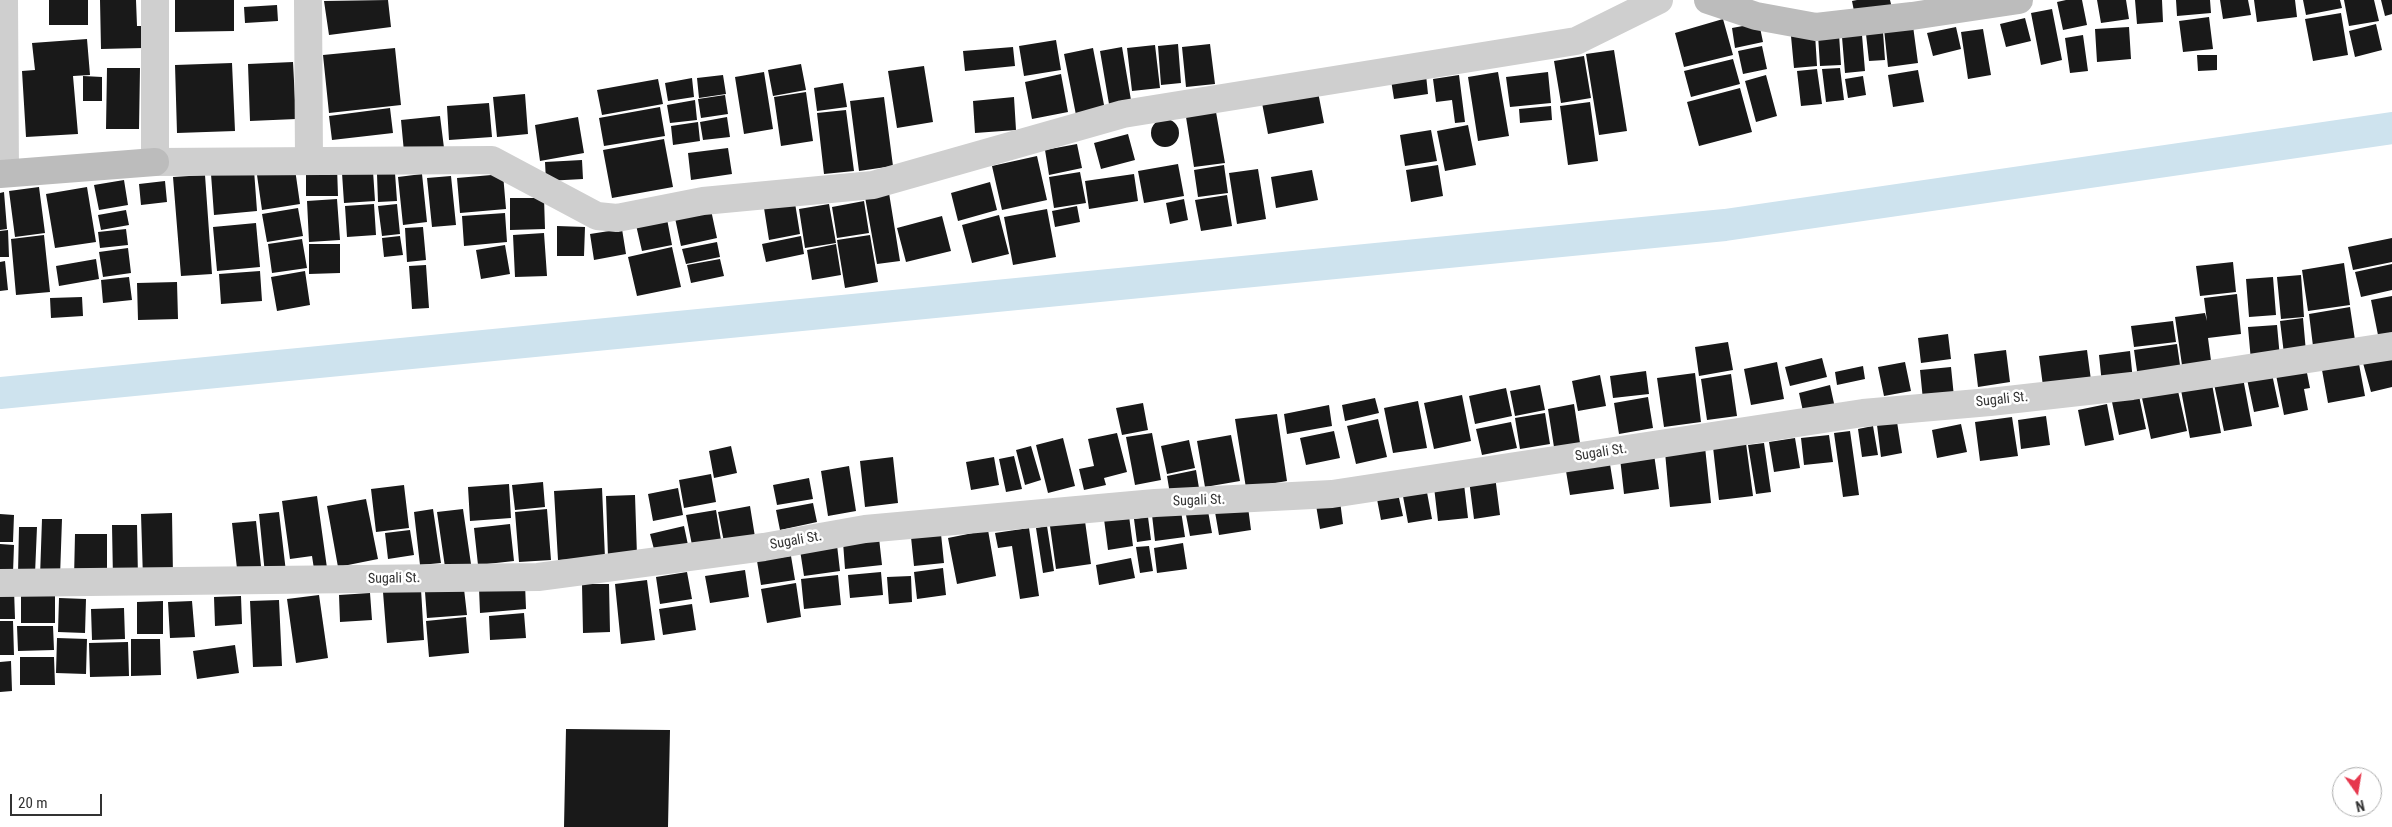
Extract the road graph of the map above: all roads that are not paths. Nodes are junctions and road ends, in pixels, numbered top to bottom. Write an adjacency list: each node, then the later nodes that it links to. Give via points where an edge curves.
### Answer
1 (4, 0): 9 (street)
2 (155, 0): 8 (street)
3 (308, 0): 7 (street)
4 (1659, 0): 7 (street, via 1576,41 1122,114 873,185 702,200 617,218 597,216 492,160)
5 (1708, 0): 6 (street, via 1756,16 1816,26)
6 (2019, 0)
7 (309, 161): 8 (street)
8 (155, 162): 9 (street)
9 (3, 173)
10 (2392, 346): 11 (street, Sugali St., via 2132,386 1863,413 1332,494 1155,503 865,528 764,547 538,577)
11 (0, 583)

